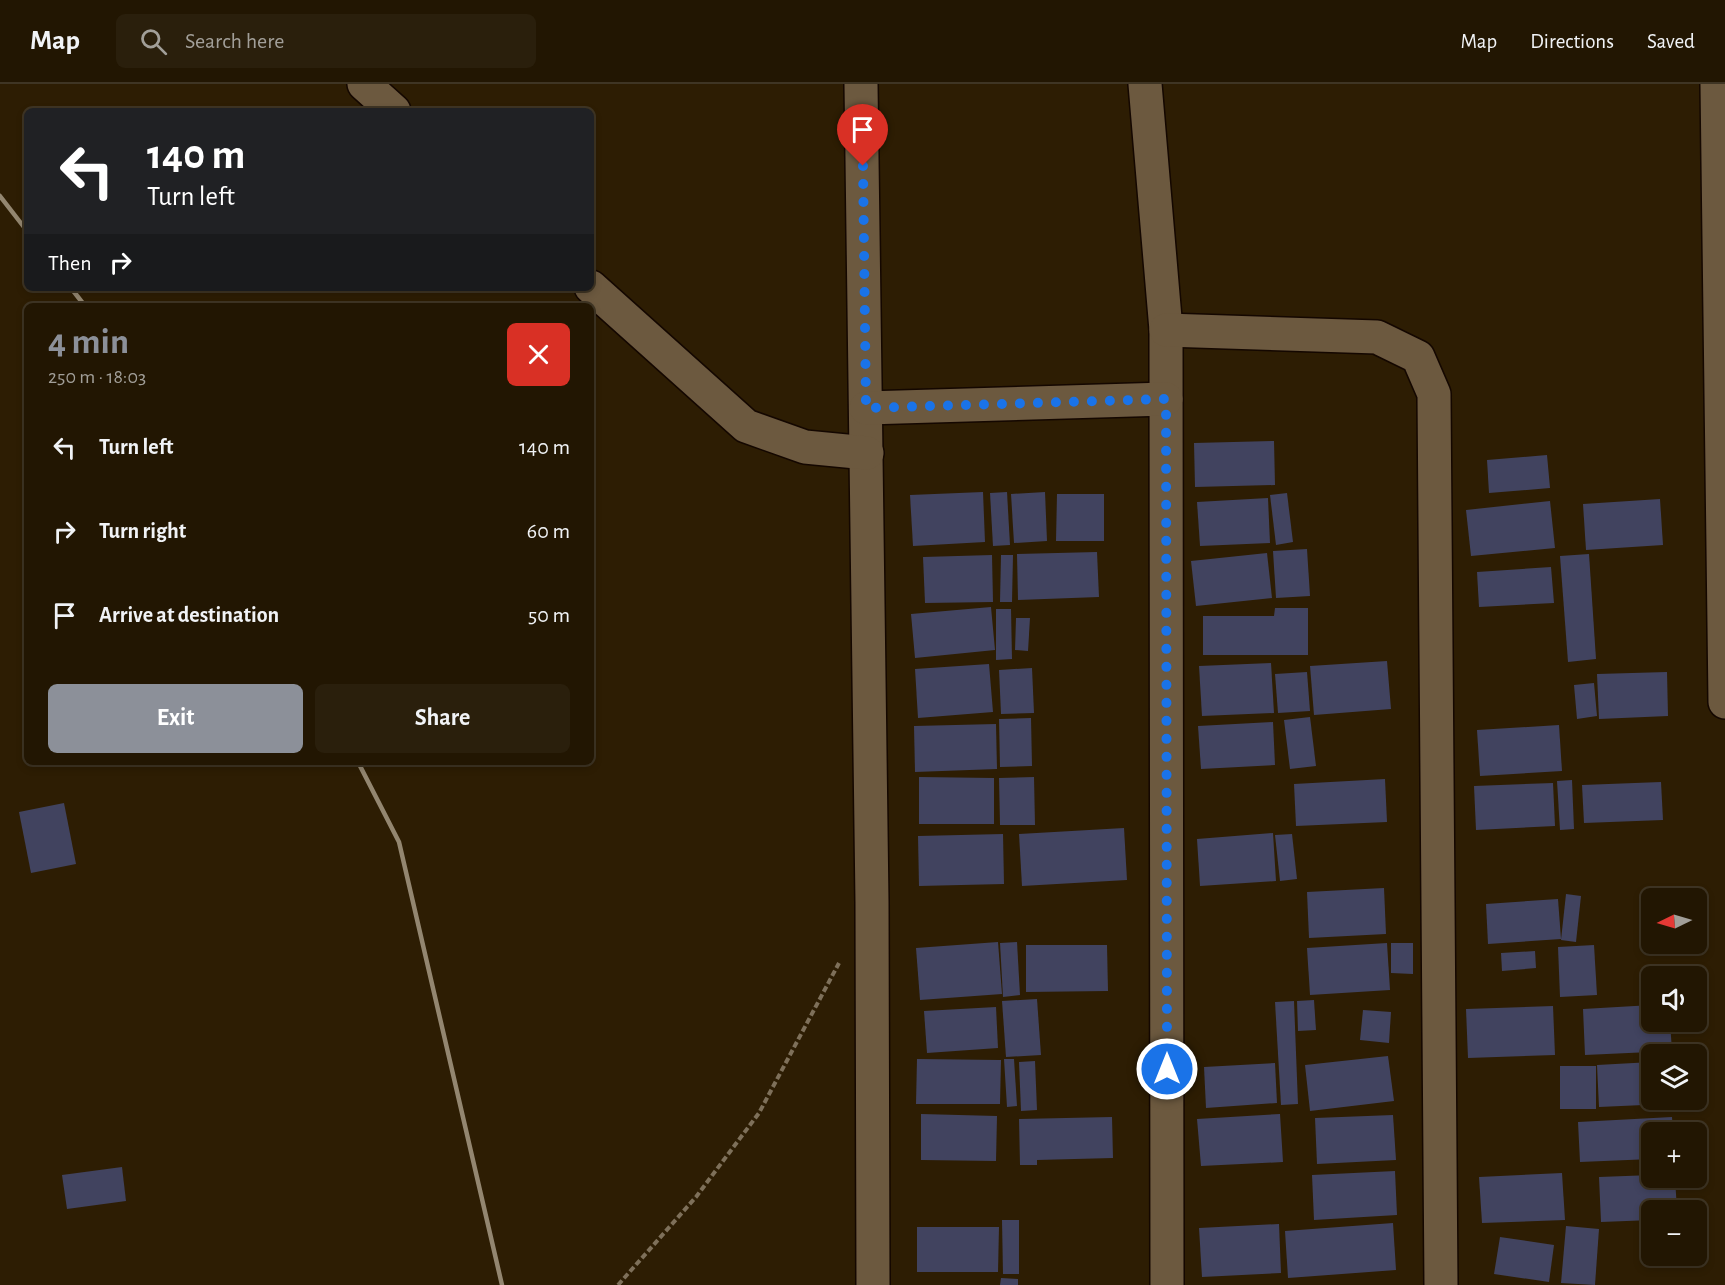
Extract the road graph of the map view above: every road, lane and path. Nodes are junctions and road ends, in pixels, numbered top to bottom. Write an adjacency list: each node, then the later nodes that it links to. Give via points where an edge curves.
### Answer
1 (364, 84): 5 (street)
2 (861, 84): 9 (street)
3 (1145, 84): 7 (street)
4 (1717, 84): 11 (street)
5 (391, 108)
6 (594, 290): 10 (street, via 746,426 805,447)
7 (1166, 330): 8 (street); 16 (street, via 1377,337 1418,357 1434,394)
8 (1166, 399): 9 (street); 15 (street)
9 (866, 408): 10 (street)
10 (867, 453): 14 (street)
11 (1725, 702)
12 (840, 962): 13 (path, via 759,1113 696,1197)
13 (618, 1285)
14 (873, 1285)
15 (1167, 1285)
16 (1440, 1285)

